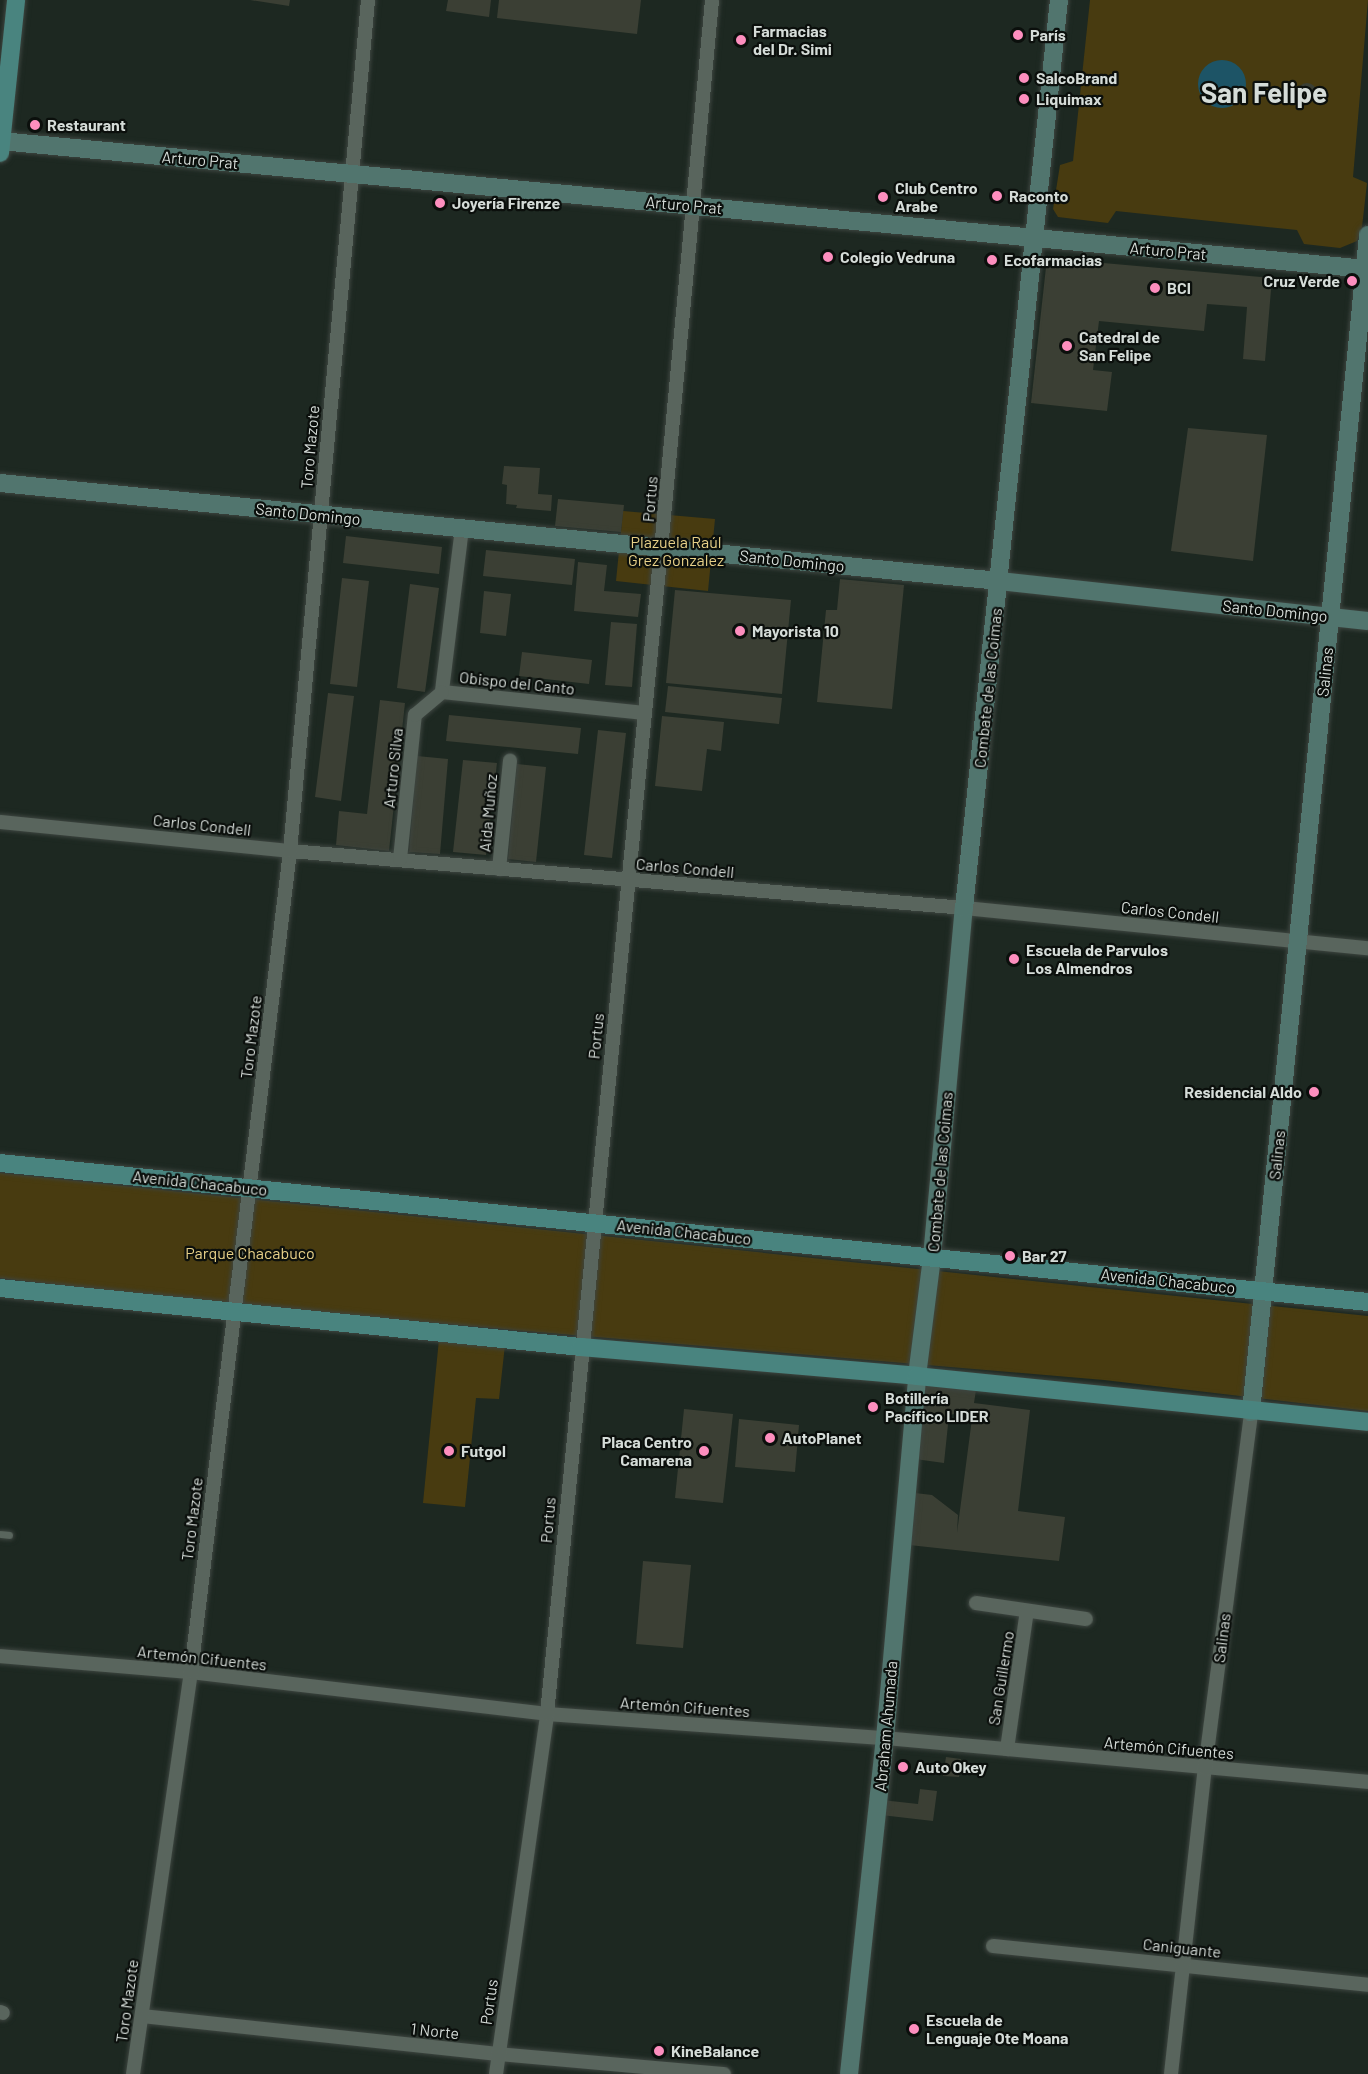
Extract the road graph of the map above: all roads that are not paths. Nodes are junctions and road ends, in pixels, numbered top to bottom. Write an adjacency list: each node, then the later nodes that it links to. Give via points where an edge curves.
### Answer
1 (16, 0): 5 (main road)
2 (368, 0): 6 (street, Toro Mazote)
3 (712, 0): 7 (street, Portus)
4 (1059, 0): 9 (main road, Combate de las Coimas)
5 (0, 145): 6 (main road, Arturo Prat)
6 (350, 174): 7 (main road, Arturo Prat); 12 (street, Toro Mazote)
7 (694, 206): 9 (main road, Arturo Prat); 14 (street, Portus)
8 (1368, 235): 10 (main road, Salinas)
9 (1033, 238): 10 (main road, Arturo Prat); 15 (main road, Combate de las Coimas)
10 (1366, 269): 16 (main road, Salinas)
11 (0, 483): 12 (main road, Santo Domingo)
12 (321, 515): 13 (main road, Santo Domingo); 22 (street, Toro Mazote)
13 (462, 528): 14 (main road, Santo Domingo); 18 (street, Obispo del Canto)
14 (662, 549): 15 (main road, Santo Domingo); 19 (street, Portus)
15 (999, 581): 16 (main road, Santo Domingo); 26 (main road, Combate de las Coimas)
16 (1330, 617): 17 (main road, Santo Domingo); 27 (main road, Salinas)
17 (1368, 621)
18 (442, 692): 19 (street, Obispo del Canto); 23 (street, Arturo Silva, via 415,715)
19 (645, 713): 25 (street, Portus)
20 (510, 761): 24 (street, Aida Muñoz)
21 (0, 822): 22 (street, Carlos Condell)
22 (290, 851): 23 (street, Carlos Condell); 30 (street, Toro Mazote)
23 (400, 859): 24 (street, Carlos Condell)
24 (499, 869): 25 (street, Carlos Condell)
25 (629, 880): 26 (street, Carlos Condell); 31 (street, Portus)
26 (964, 908): 27 (street, Carlos Condell); 32 (main road, Combate de las Coimas)
27 (1298, 942): 28 (street, Carlos Condell); 34 (main road, Salinas)
28 (1368, 948)
29 (0, 1163): 30 (main road, Avenida Chacabuco)
30 (249, 1188): 31 (main road, Avenida Chacabuco); 36 (street, Toro Mazote)
31 (594, 1223): 32 (main road, Avenida Chacabuco); 37 (street, Portus)
32 (932, 1257): 34 (main road, Avenida Chacabuco); 38 (main road, Combate de las Coimas)
33 (0, 1288): 36 (main road)
34 (1264, 1291): 35 (main road, Avenida Chacabuco); 39 (main road, Salinas)
35 (1368, 1302)
36 (233, 1311): 37 (main road); 47 (street, Toro Mazote)
37 (581, 1347): 38 (main road); 48 (street, Portus)
38 (917, 1377): 39 (main road); 49 (main road, Abraham Ahumada)
39 (1251, 1412): 40 (main road); 51 (street, Salinas)
40 (1368, 1422)
41 (0, 1534): 42 (lane)
42 (9, 1535)
43 (976, 1604): 44 (street, San Guillermo)
44 (1027, 1611): 45 (street, San Guillermo); 50 (street, San Guillermo)
45 (1086, 1618)
46 (0, 1656): 47 (street, Artemón Cifuentes)
47 (191, 1672): 48 (street, Artemón Cifuentes); 56 (street, Toro Mazote)
48 (547, 1714): 49 (street, Artemón Cifuentes); 57 (street, Portus)
49 (885, 1738): 50 (street, Artemón Cifuentes); 61 (main road, Abraham Ahumada)
50 (1007, 1749): 51 (street, Artemón Cifuentes)
51 (1205, 1768): 52 (street, Artemón Cifuentes); 54 (street, Salinas)
52 (1368, 1782)
53 (993, 1946): 54 (street, Caniguante)
54 (1184, 1964): 55 (street, Caniguante); 62 (street, Salinas)
55 (1368, 1985)
56 (142, 2016): 57 (street, 1 Norte); 58 (street, Toro Mazote)
57 (498, 2054): 59 (street, Portus); 60 (street, 1 Norte)
58 (133, 2074)
59 (496, 2074)
60 (724, 2074)
61 (849, 2074)
62 (1171, 2074)

